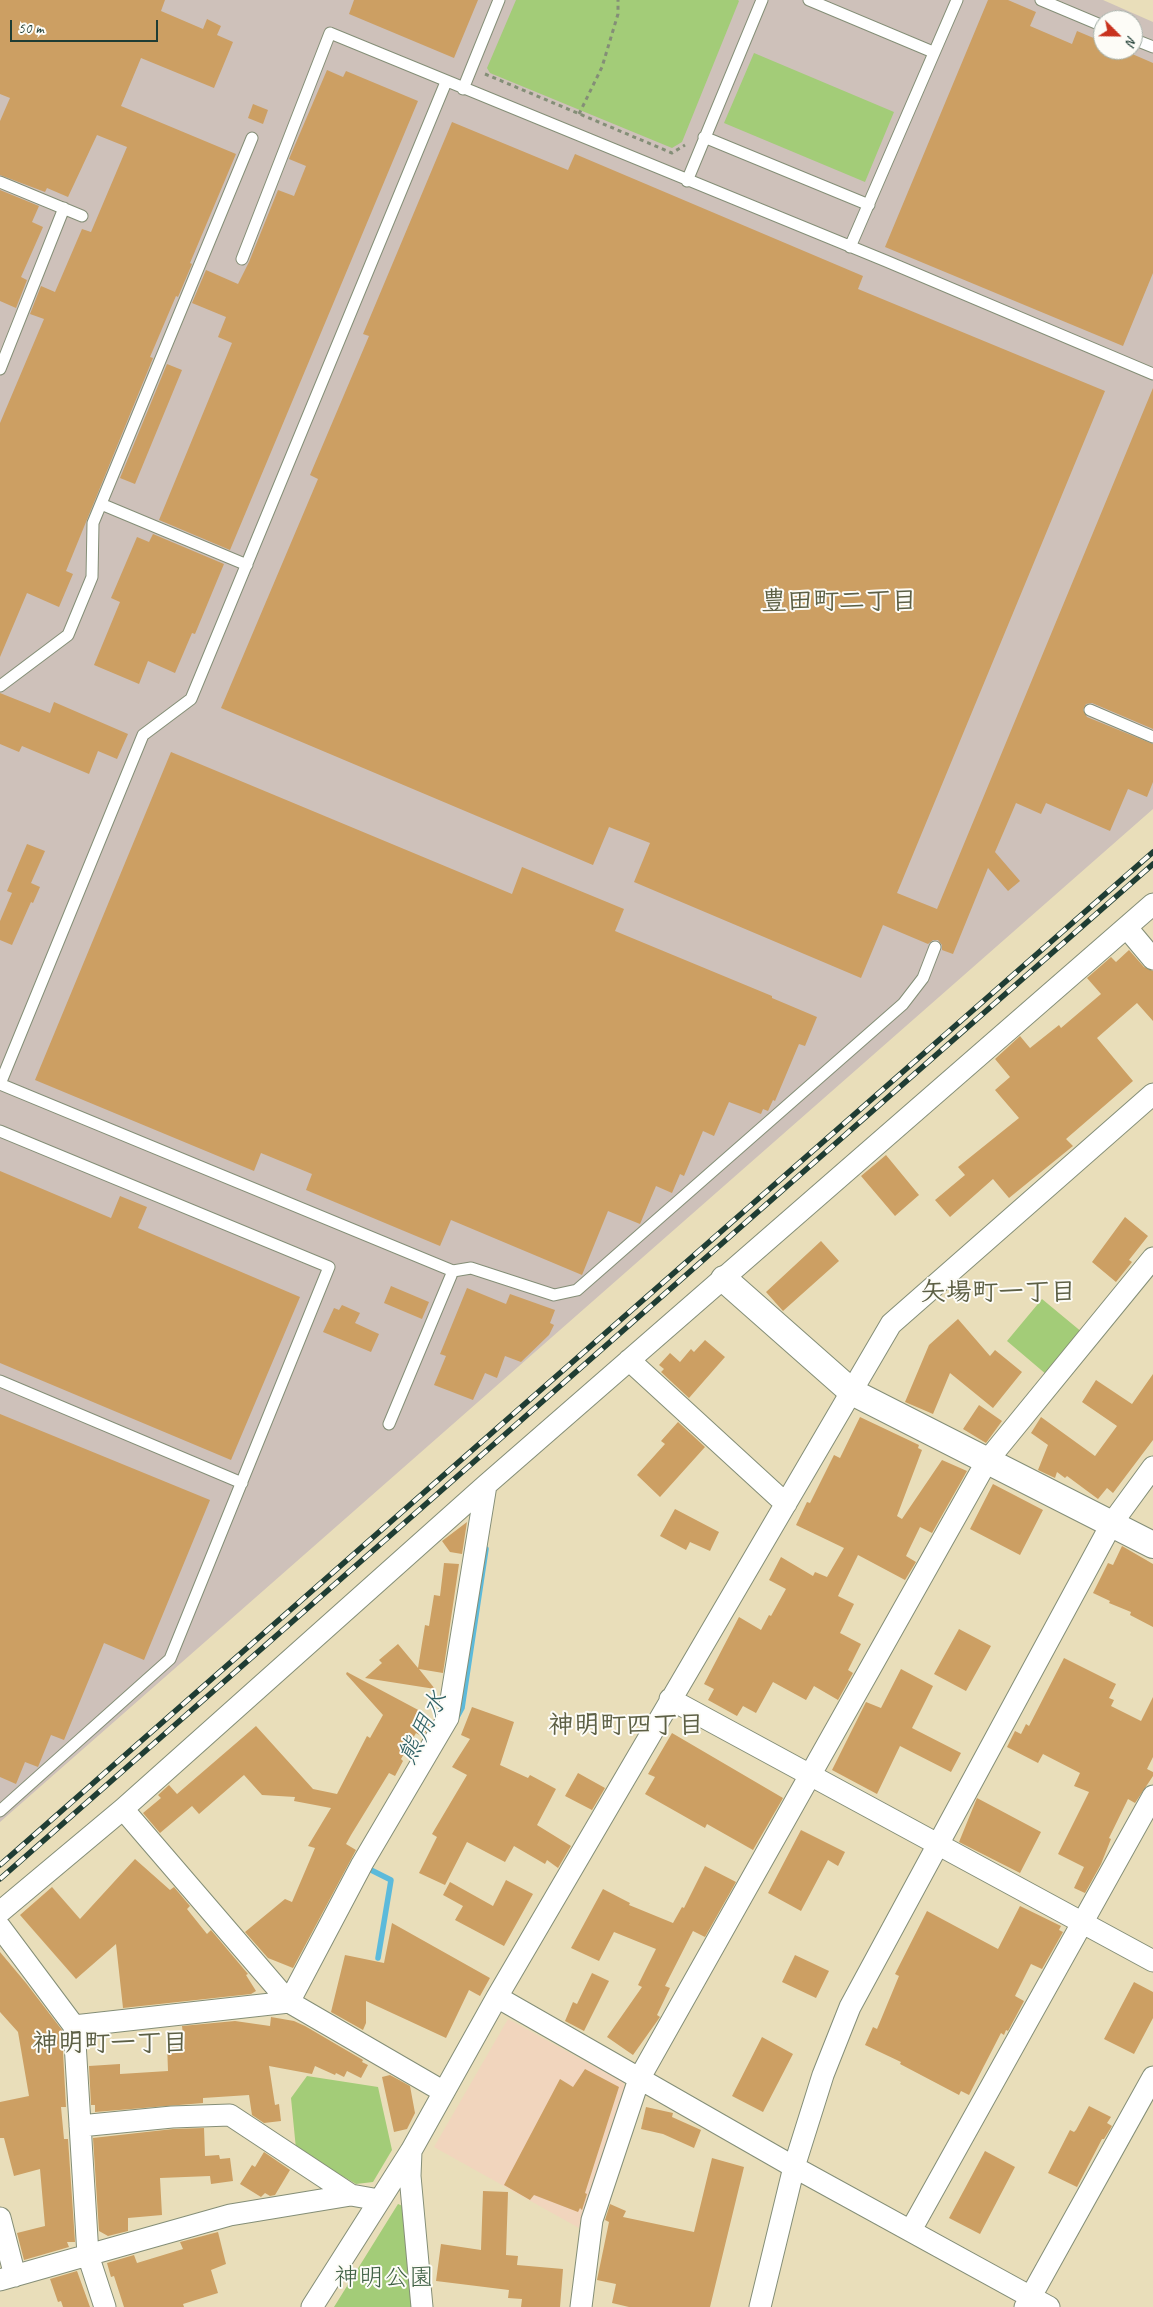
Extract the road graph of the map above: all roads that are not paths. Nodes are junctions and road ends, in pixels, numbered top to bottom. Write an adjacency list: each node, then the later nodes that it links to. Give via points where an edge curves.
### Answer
1 (499, 0): 9 (lane)
2 (762, 0): 10 (lane)
3 (809, 0): 7 (lane)
4 (956, 0): 7 (lane)
5 (1042, 0): 6 (lane)
6 (1093, 22)
7 (933, 52): 14 (lane)
8 (446, 82): 9 (lane); 18 (lane, via 330,34); 22 (lane)
9 (463, 89): 12 (lane)
10 (704, 137): 12 (lane); 14 (lane)
11 (252, 138): 21 (lane)
12 (687, 181): 17 (lane)
13 (0, 182): 15 (lane)
14 (869, 205): 17 (lane)
15 (64, 208): 16 (lane); 19 (lane)
16 (82, 216)
17 (850, 247): 20 (lane)
18 (242, 260)
19 (0, 369)
20 (1153, 374)
21 (101, 504): 22 (lane); 23 (lane, via 93,523 92,576 68,635)
22 (247, 565): 33 (lane, via 191,699 143,735 0,1084)
23 (0, 686)
24 (1090, 710): 25 (lane)
25 (1153, 737)
26 (1153, 904): 27 (street)
27 (1127, 928): 29 (street); 34 (street)
28 (935, 947): 33 (lane, via 923,978 903,1004 577,1290 554,1295 471,1268)
29 (1153, 959)
30 (1153, 1094): 37 (street, via 891,1324)
31 (0, 1131): 41 (lane, via 329,1267)
32 (1153, 1258): 39 (street)
33 (453, 1271): 38 (lane)
34 (724, 1279): 35 (street); 37 (street)
35 (629, 1360): 42 (street); 43 (street)
36 (0, 1381): 41 (lane)
37 (852, 1392): 39 (street); 43 (street)
38 (389, 1424)
39 (987, 1462): 44 (street); 47 (street)
40 (1153, 1467): 44 (street)
41 (242, 1483): 50 (lane, via 170,1659)
42 (486, 1485): 49 (street); 57 (street, via 448,1718 362,1864)
43 (786, 1504): 46 (street)
44 (1112, 1523): 45 (street); 51 (street)
45 (1153, 1545)
46 (670, 1699): 47 (street); 56 (street)
47 (811, 1776): 51 (street); 60 (street)
48 (1153, 1796): 53 (street)
49 (123, 1809): 52 (street); 57 (street)
50 (0, 1811)
51 (939, 1845): 53 (street); 64 (street, via 850,2007 823,2075)
52 (0, 1912)
53 (1082, 1923): 55 (street); 68 (street)
54 (0, 1927): 58 (street)
55 (1153, 1961)
56 (497, 1997): 60 (street); 61 (street)
57 (289, 2002): 58 (street); 61 (street)
58 (74, 2026): 62 (street)
59 (1153, 2077): 71 (street)
60 (639, 2079): 64 (street); 75 (street, via 592,2220)
61 (444, 2092): 63 (street)
62 (80, 2126): 65 (street, via 230,2115); 69 (street)
63 (411, 2150): 66 (street); 74 (street, via 410,2176)
64 (794, 2166): 68 (street); 76 (street)
65 (351, 2195): 66 (street); 69 (street, via 230,2215)
66 (379, 2200): 73 (street)
67 (0, 2218): 70 (street)
68 (911, 2230): 71 (street)
69 (88, 2255): 70 (street); 72 (street)
70 (8, 2278)
71 (1035, 2304)
72 (105, 2307)
73 (312, 2307)
74 (422, 2307)
75 (581, 2307)
76 (760, 2307)

